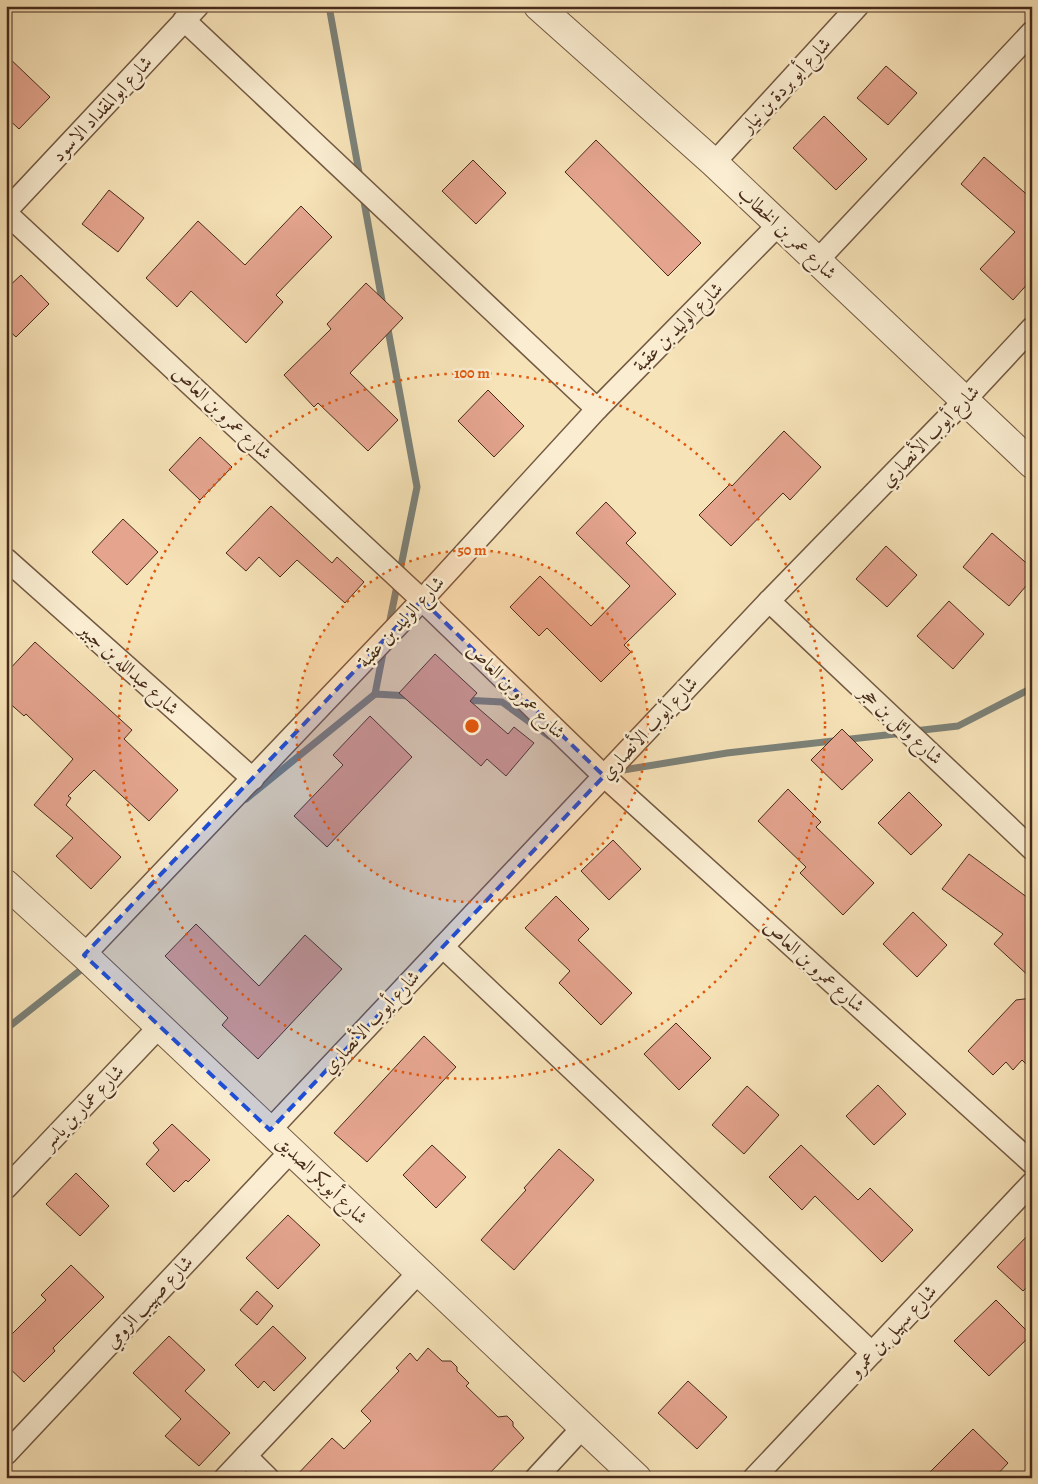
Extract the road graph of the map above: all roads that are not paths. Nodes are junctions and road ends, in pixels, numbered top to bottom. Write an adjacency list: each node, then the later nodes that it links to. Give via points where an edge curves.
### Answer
1 (858, 6): 5 (street, شارع أبو بردة بن نيار)
2 (551, 10): 5 (street, شارع عمر بن الخطاب)
3 (191, 13): 6 (street, شارع ابوالمقداد الاسود); 11 (street)
4 (1032, 32): 8 (street)
5 (714, 163): 7 (street, شارع عمر بن الخطاب)
6 (6, 212): 14 (street, شارع عمرو بن العاص)
7 (779, 224): 8 (street, شارع عمر بن الخطاب); 11 (street, شارع الوليد بن عقبة)
8 (817, 260): 10 (street, شارع عمر بن الخطاب)
9 (1032, 328): 10 (street, شارع أيوب الأنصاري)
10 (964, 402): 12 (street, شارع عمر بن الخطاب); 15 (street, شارع أيوب الأنصاري)
11 (598, 409): 14 (street, شارع الوليد بن عقبة)
12 (1032, 464)
13 (6, 559): 17 (street, شارع عبدالله بن جبير)
14 (422, 600): 16 (street, شارع عمرو بن العاص); 17 (street, شارع الوليد بن عقبة)
15 (769, 601): 16 (street, شارع أيوب الأنصاري); 18 (street, شارع وائل بن حجر)
16 (604, 776): 20 (street, شارع أيوب الأنصاري); 25 (street, شارع عمرو بن العاص)
17 (253, 779): 21 (street, شارع الوليد بن عقبة)
18 (1032, 848)
19 (8, 889): 21 (street, شارع أبوبكر الصديق)
20 (443, 947): 23 (street, شارع أيوب الأنصاري); 29 (street)
21 (84, 955): 22 (street, شارع أبوبكر الصديق)
22 (160, 1026): 23 (street, شارع أبوبكر الصديق); 27 (street, شارع عمار بن ياسر)
23 (270, 1130): 24 (street, شارع أبوبكر الصديق)
24 (291, 1151): 28 (street, شارع أبوبكر الصديق); 31 (street, شارع صهيب الرومي)
25 (1032, 1163)
26 (1032, 1183): 29 (street, شارع سهيل بن عمرو)
27 (6, 1188)
28 (420, 1272): 30 (street, شارع أبوبكر الصديق); 32 (street)
29 (872, 1353): 37 (street, شارع سهيل بن عمرو)
30 (583, 1427): 35 (street); 36 (street, شارع أبوبكر الصديق)
31 (6, 1454)
32 (246, 1456): 33 (street); 34 (street)
33 (225, 1478)
34 (268, 1478)
35 (536, 1478)
36 (637, 1478)
37 (754, 1478)

